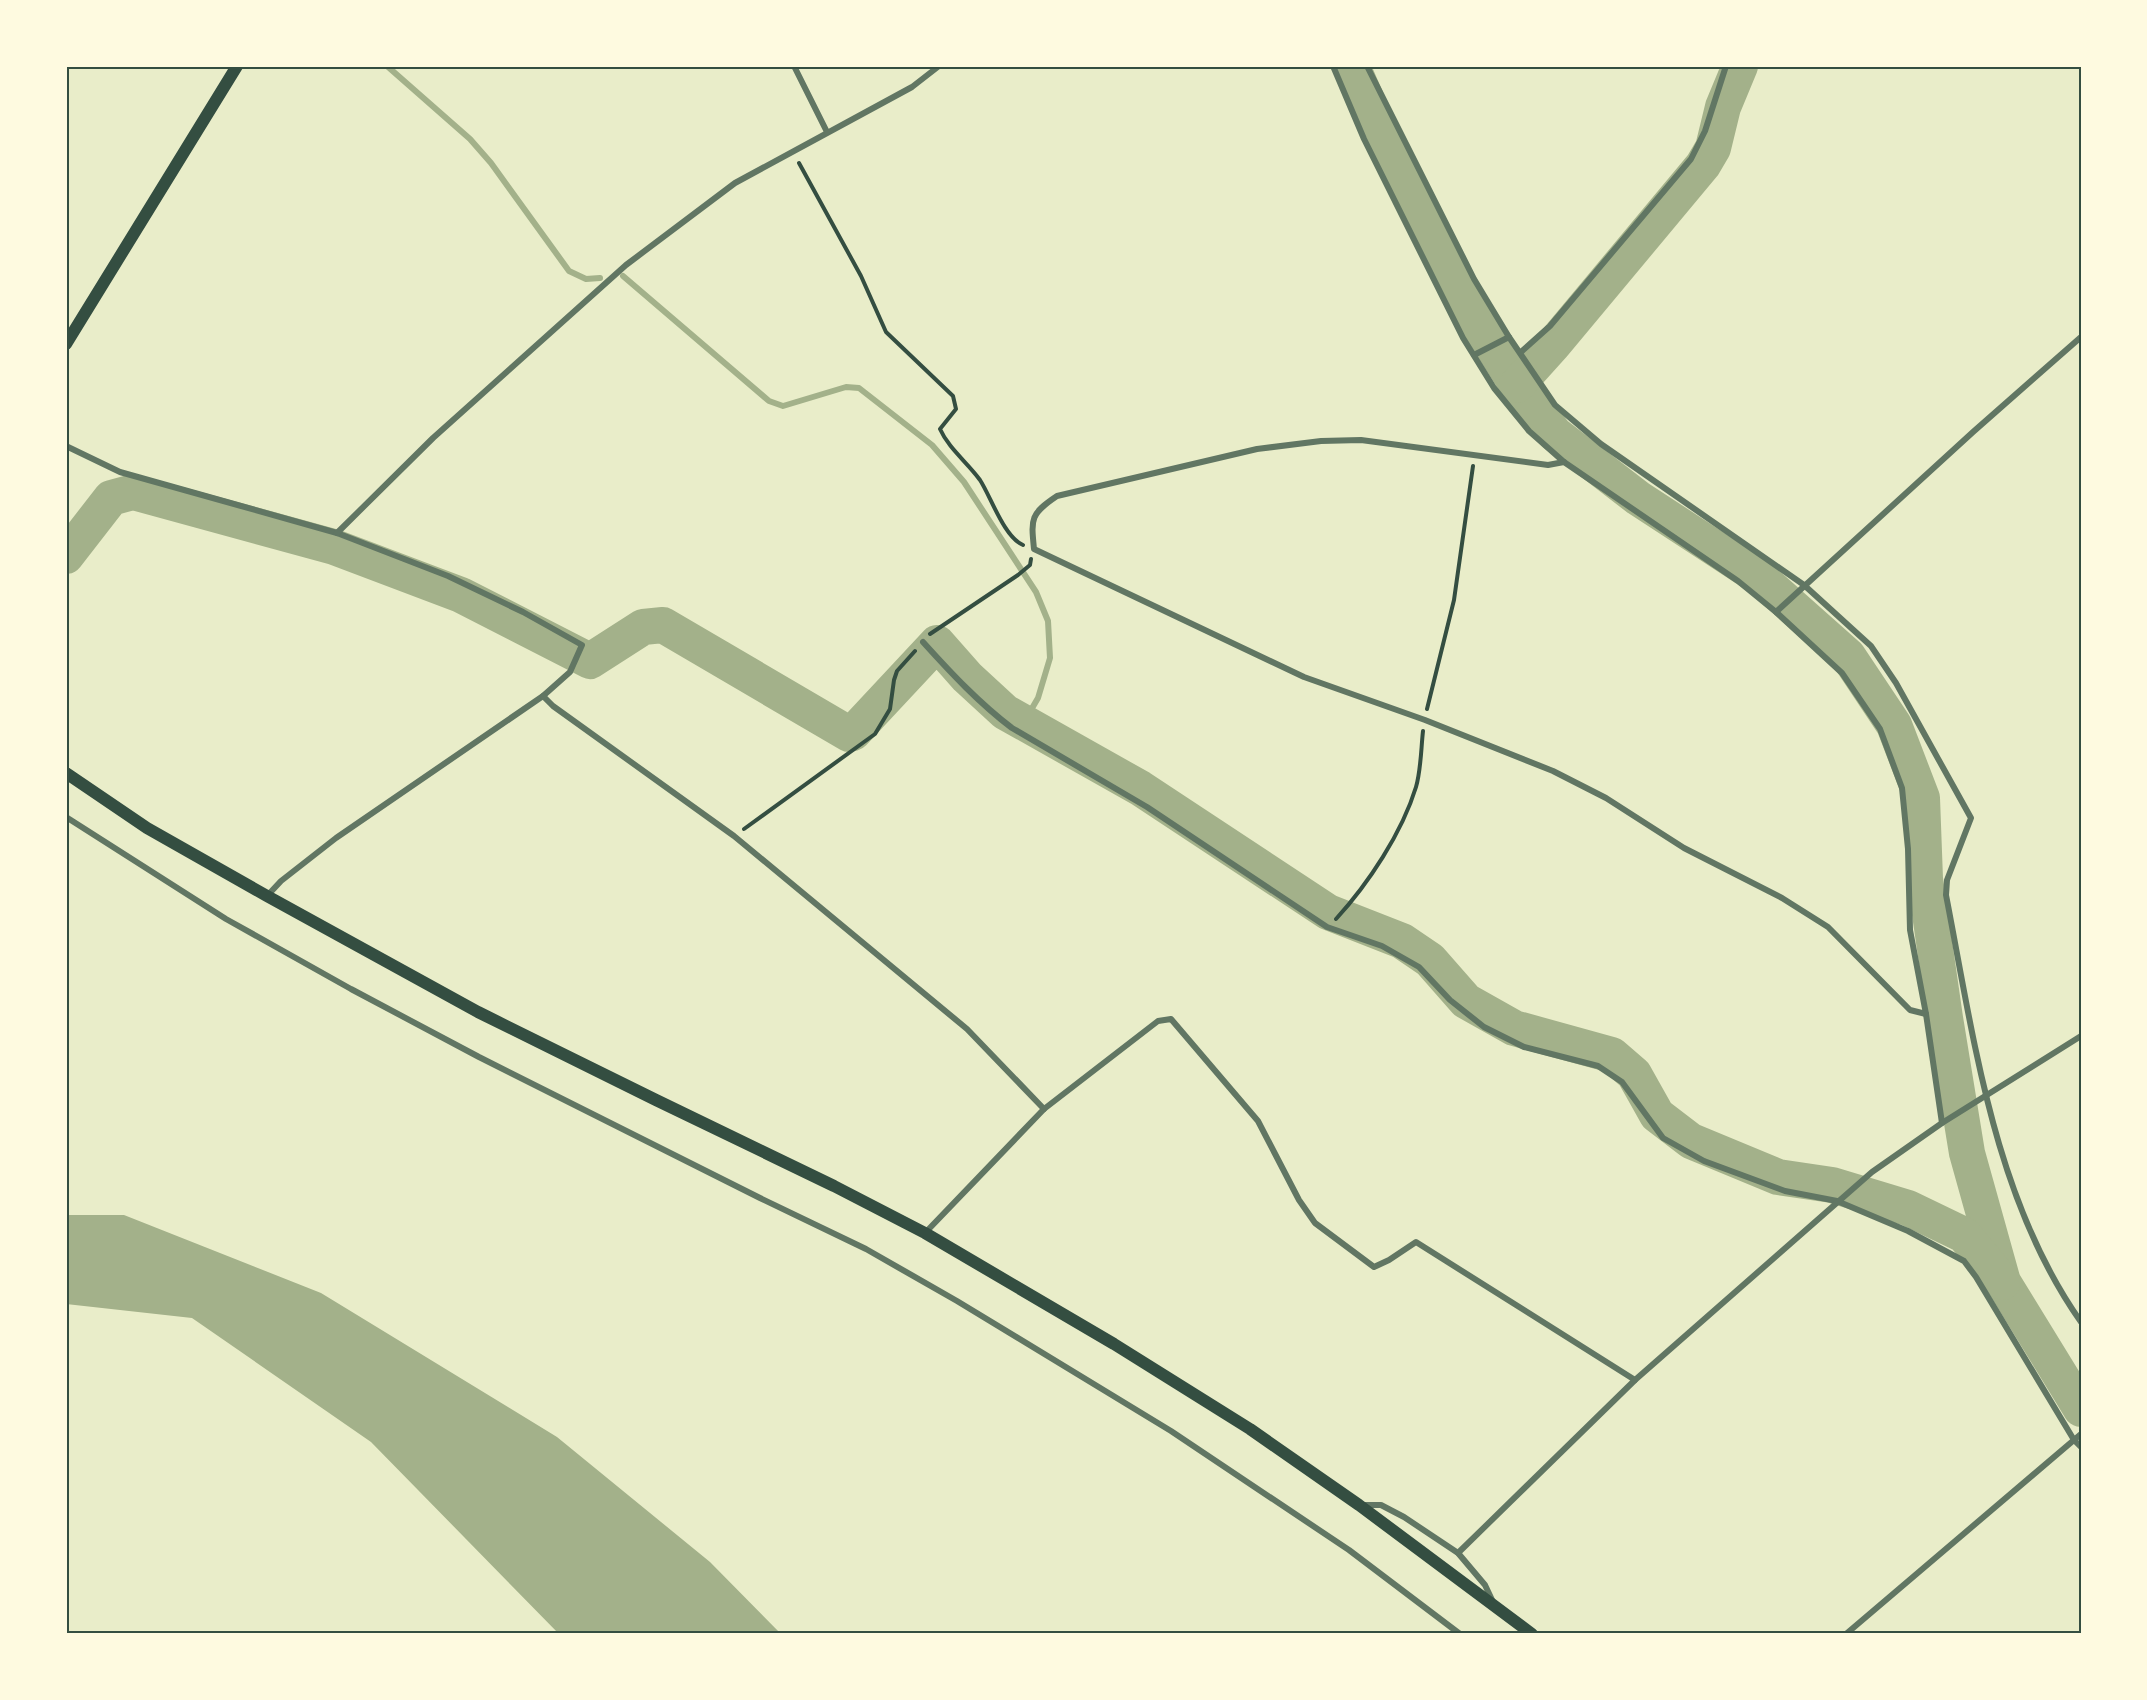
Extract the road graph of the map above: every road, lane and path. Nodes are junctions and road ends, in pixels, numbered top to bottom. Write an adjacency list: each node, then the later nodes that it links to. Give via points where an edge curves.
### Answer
1 (237, 66): 11 (main road)
2 (794, 66): 7 (street)
3 (939, 66): 7 (street, via 912,87)
4 (1333, 66): 13 (street, via 1364,139)
5 (1367, 66): 9 (street)
6 (1725, 66): 12 (street, via 1706,131 1691,159 1550,326)
7 (827, 132): 8 (street)
8 (793, 152): 17 (street, via 735,183 626,265 433,438); 18 (path, via 861,276 886,332 953,396 956,409 940,429 945,441 979,479 1017,542)
9 (1506, 338): 12 (street); 13 (street)
10 (2081, 338): 20 (street)
11 (66, 344)
12 (1521, 352): 20 (street, via 1555,405 1600,444)
13 (1474, 355): 16 (street, via 1494,388 1529,431)
14 (66, 446): 17 (street, via 120,472)
15 (1474, 457): 16 (street, via 1548,465); 18 (street, via 1361,440 1257,449 1057,496 1042,506 1032,521); 24 (path, via 1454,600)
16 (1564, 462): 21 (street)
17 (337, 533): 23 (street, via 448,576 582,645 570,672)
18 (1034, 549): 24 (street, via 1304,677)
19 (1024, 570): 22 (path, via 934,630)
20 (1802, 587): 21 (street); 32 (street, via 1871,646 1896,683 1971,818 1947,880 1946,895)
21 (1778, 610): 30 (street, via 1842,674 1880,729 1902,788 1910,930)
22 (923, 642): 27 (path, via 897,671 890,709 875,734); 35 (street, via 956,679 1012,728 1147,807 1327,927 1382,946 1419,967 1450,1000 1485,1027 1524,1047 1606,1071 1622,1082 1663,1138 1704,1161 1785,1191)
23 (543, 696): 27 (street); 28 (street, via 336,838)
24 (1425, 720): 29 (path, via 1416,786 1399,828); 30 (street, via 1553,771 1606,798 1684,848 1782,898 1828,927 1910,1010)
25 (66, 773): 28 (main road, via 147,828)
26 (66, 817): 45 (street, via 226,919 351,989 866,1249 957,1302 1171,1431 1349,1550)
27 (734, 836): 33 (street, via 966,1029)
28 (267, 896): 36 (main road, via 478,1011)
29 (1341, 913)
30 (1926, 1014): 34 (street)
31 (2081, 1035): 32 (street)
32 (1985, 1095): 34 (street); 37 (street, via 2037,1248)
33 (1044, 1109): 36 (street); 38 (street, via 1158,1021 1171,1019 1258,1121 1315,1223 1374,1267 1416,1242)
34 (1942, 1123): 35 (street)
35 (1837, 1201): 38 (street); 40 (street, via 1908,1231 1964,1262)
36 (925, 1233): 42 (main road, via 1250,1429)
37 (2081, 1322)
38 (1635, 1380): 43 (street)
39 (2080, 1434): 40 (street)
40 (2074, 1440): 41 (street); 47 (street)
41 (2081, 1448)
42 (1359, 1505): 43 (street, via 1381,1505 1404,1516); 44 (main road)
43 (1458, 1553): 44 (street, via 1485,1585)
44 (1495, 1605): 46 (main road)
45 (1460, 1634)
46 (1532, 1634)
47 (1846, 1634)

